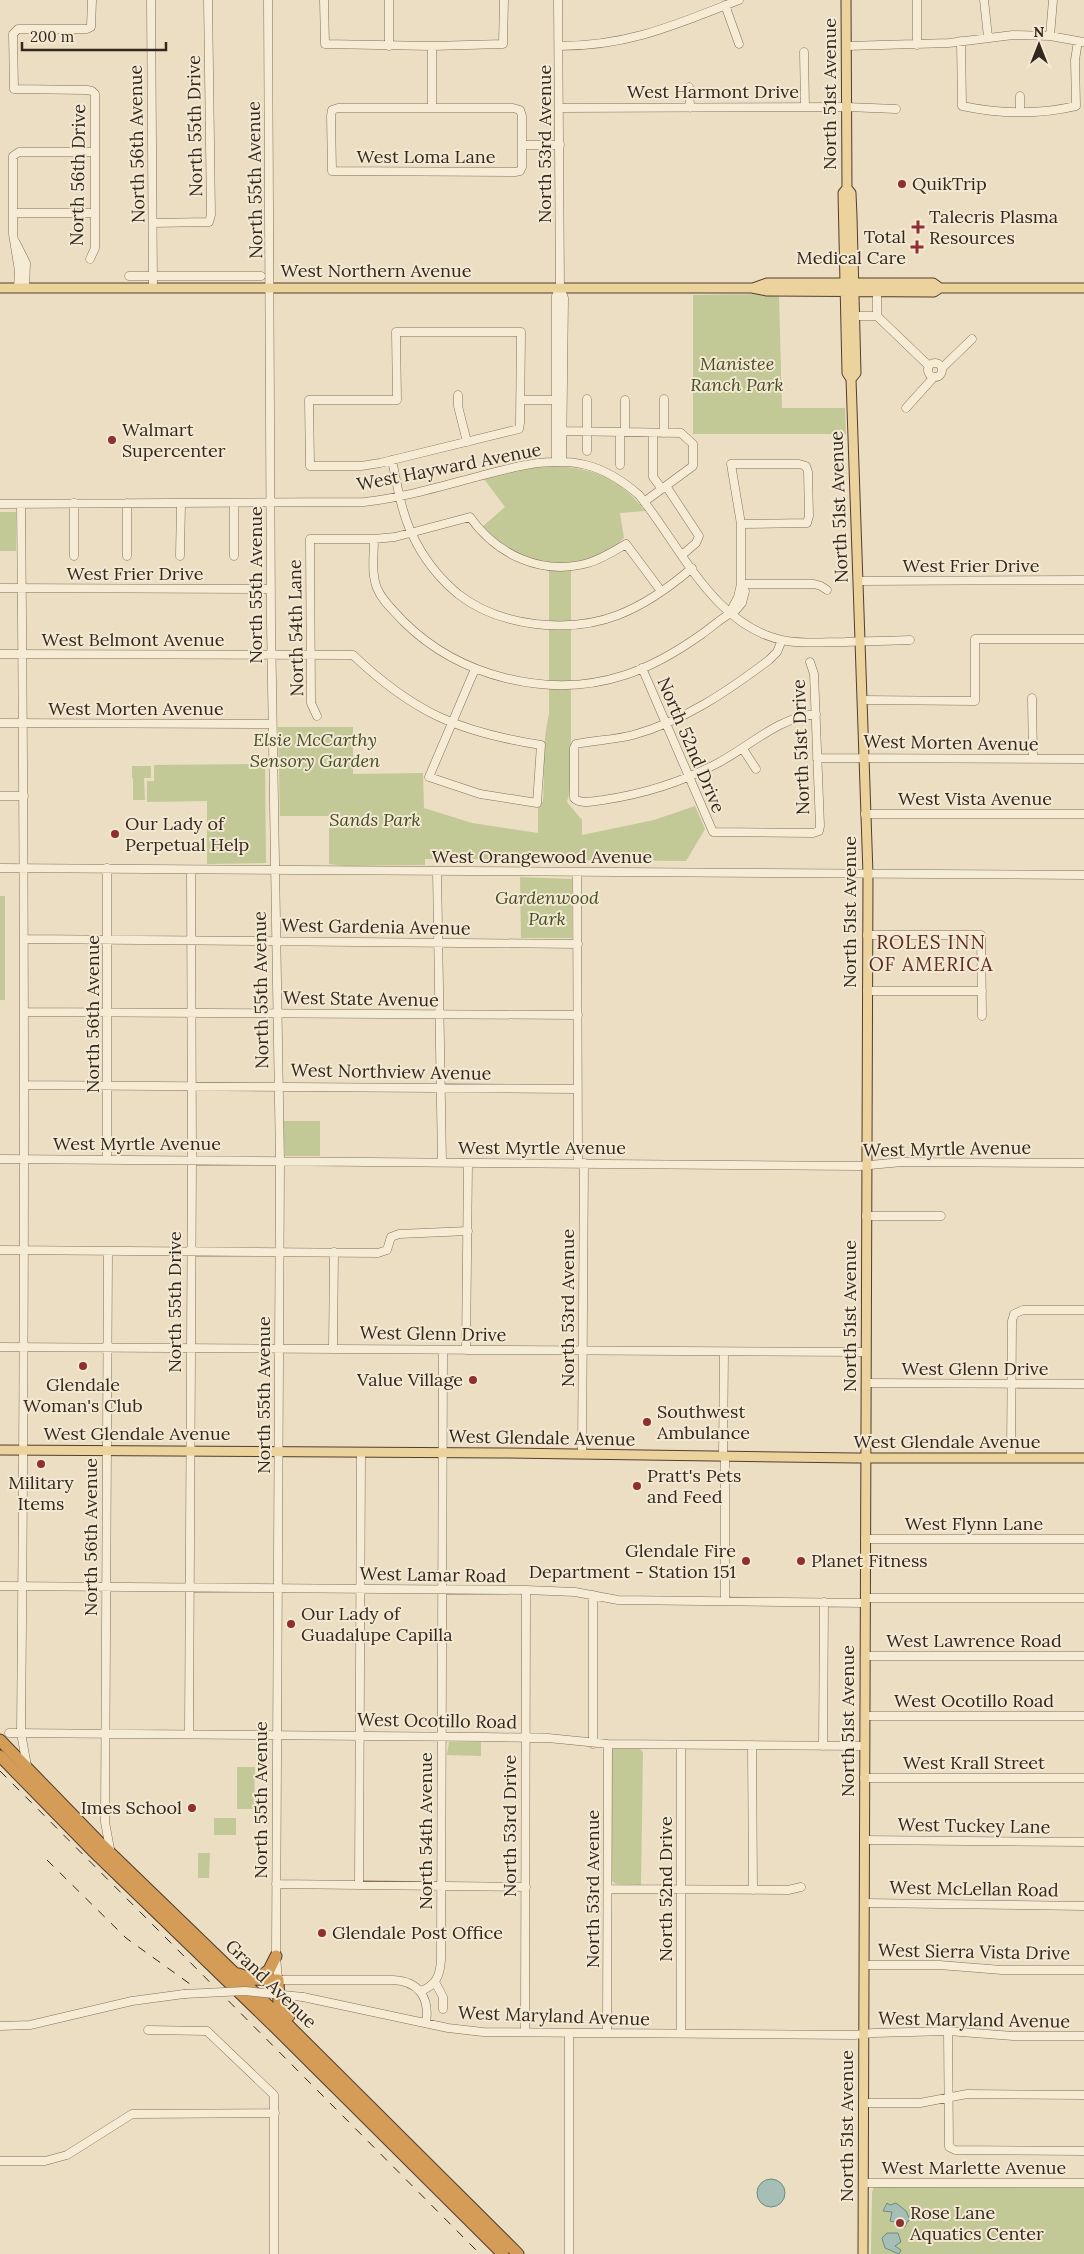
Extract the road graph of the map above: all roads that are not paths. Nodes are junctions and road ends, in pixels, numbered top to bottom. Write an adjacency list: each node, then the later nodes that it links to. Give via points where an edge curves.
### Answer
1 (92, 0): 37 (street, North 56th Drive, via 91,27 87,29 18,29 12,34 14,89 92,91 95,94)
2 (151, 0): 40 (street, North 56th Avenue)
3 (208, 0): 40 (street, North 55th Drive, via 211,215 209,222)
4 (268, 0): 49 (street, North 55th Avenue)
5 (324, 0): 21 (street, via 325,44)
6 (389, 0): 21 (street)
7 (504, 0): 22 (street, via 503,44)
8 (558, 0): 23 (street, North 53rd Avenue)
9 (739, 0): 14 (street)
10 (846, 0): 24 (main road, North 51st Avenue)
11 (917, 0): 20 (street)
12 (984, 0): 16 (street)
13 (1053, 0): 15 (street)
14 (725, 5): 19 (street); 23 (street, via 640,37 595,46)
15 (1050, 36): 16 (street); 18 (street)
16 (988, 37): 17 (street)
17 (961, 42): 20 (street); 34 (street, via 962,106)
18 (1081, 42): 34 (street, via 1075,60 1076,106)
19 (739, 44)
20 (918, 45): 24 (street)
21 (389, 46): 22 (street)
22 (432, 46): 30 (street)
23 (559, 46): 31 (street, North 53rd Avenue)
24 (846, 46): 29 (main road, North 51st Avenue)
25 (804, 52): 28 (street)
26 (689, 87): 32 (street)
27 (1020, 96): 34 (street)
28 (805, 107): 29 (street, West Harmont Drive); 32 (street, West Harmont Drive)
29 (847, 107): 33 (street, West Harmont Drive); 45 (main road, North 51st Avenue, via 847,188 851,193)
30 (432, 108): 35 (street, via 520,110); 35 (street, West Loma Lane, via 332,110 332,171 520,170)
31 (560, 108): 32 (street, West Harmont Drive); 36 (street, North 53rd Avenue)
32 (690, 108)
33 (896, 110)
34 (1020, 112)
35 (522, 145): 36 (street)
36 (560, 145): 50 (street, North 53rd Avenue)
37 (95, 152): 38 (street, via 14,154); 39 (street, North 56th Drive)
38 (13, 213): 39 (street); 47 (street, via 14,239 26,263)
39 (95, 213): 41 (street, North 56th Drive, via 95,248)
40 (153, 223): 43 (street, North 56th Avenue)
41 (90, 259)
42 (129, 276): 43 (street, West Northern Avenue)
43 (153, 276): 44 (street, West Northern Avenue); 48 (street, North 56th Avenue)
44 (261, 276)
45 (848, 287): 50 (main road, West Northern Avenue, via 767,283 752,288); 51 (main road, West Northern Avenue, via 933,283); 53 (main road, West Northern Avenue); 54 (main road, North 51st Avenue); 60 (main road, North 51st Avenue, via 847,373)
46 (0, 288): 47 (main road, West Northern Avenue)
47 (22, 288): 48 (main road, West Northern Avenue)
48 (153, 288): 49 (main road, West Northern Avenue)
49 (271, 288): 50 (main road, West Northern Avenue); 83 (street, North 55th Avenue)
50 (560, 288): 65 (street, North 53rd Avenue, via 556,296 560,338)
51 (940, 288): 52 (main road, West Northern Avenue); 53 (main road, West Northern Avenue, via 934,292)
52 (1084, 288)
53 (877, 292): 55 (street)
54 (854, 316): 55 (street); 60 (main road, North 51st Avenue, via 856,373)
55 (877, 316): 57 (street)
56 (972, 339): 58 (street)
57 (929, 366): 58 (street, via 935,363); 59 (street, via 929,373)
58 (942, 368): 59 (street, via 940,375)
59 (934, 377): 67 (street)
60 (851, 379): 98 (main road, North 51st Avenue)
61 (458, 396): 73 (street)
62 (587, 399): 69 (street)
63 (664, 399): 72 (street)
64 (521, 400): 65 (street); 73 (street, via 519,429); 75 (street, via 521,332 396,332 397,400 309,400 310,466 361,466)
65 (559, 400): 68 (street, North 53rd Avenue); 76 (street, North 53rd Avenue)
66 (626, 400): 70 (street)
67 (906, 408)
68 (563, 431): 69 (street); 76 (street, North 53rd Avenue)
69 (588, 432): 70 (street); 74 (street)
70 (623, 432): 71 (street); 77 (street)
71 (653, 433): 72 (street); 78 (street, via 653,477)
72 (664, 433): 78 (street, via 681,433 693,444 694,453 693,466)
73 (467, 442): 75 (street)
74 (587, 451)
75 (392, 460): 79 (street)
76 (559, 462): 79 (street, West Hayward Avenue, via 516,466); 80 (street, West Hayward Avenue, via 587,465 607,473 625,483)
77 (620, 464)
78 (664, 487): 80 (street); 91 (street, via 699,536)
79 (400, 496): 83 (street, West Hayward Avenue, via 364,502); 89 (street)
80 (644, 502): 91 (street, West Hayward Avenue)
81 (127, 503): 82 (street, West Hayward Avenue); 86 (street, West Hayward Avenue); 93 (street)
82 (181, 503): 87 (street, West Hayward Avenue); 94 (street)
83 (270, 503): 87 (street, West Hayward Avenue); 102 (street, North 55th Avenue)
84 (0, 504): 85 (street, West Hayward Avenue)
85 (21, 504): 86 (street, West Hayward Avenue); 101 (street)
86 (74, 504): 92 (street)
87 (234, 504): 95 (street)
88 (741, 524): 88 (street, via 731,464 806,466 809,516 806,523); 99 (street)
89 (411, 533): 90 (street); 104 (street, via 430,564 459,594 490,611 530,624 581,625 599,621 619,615); 104 (street, via 470,517 501,549 531,562 556,566 588,563 626,544)
90 (374, 539): 113 (street, North 54th Lane, via 310,539); 116 (street, via 374,574 385,602 432,646)
91 (682, 555): 96 (street, West Hayward Avenue)
92 (74, 556)
93 (127, 556)
94 (180, 556)
95 (234, 556)
96 (692, 568): 104 (street); 105 (street, West Hayward Avenue)
97 (1084, 580): 98 (street, West Frier Drive)
98 (858, 581): 109 (main road, North 51st Avenue)
99 (741, 584): 103 (street, via 814,584); 105 (street, via 745,591 742,603)
100 (0, 588): 101 (street, West Frier Drive)
101 (23, 588): 102 (street, West Frier Drive); 111 (street)
102 (271, 589): 112 (street, North 55th Avenue)
103 (827, 590)
104 (661, 591)
105 (729, 614): 107 (street, West Hayward Avenue); 115 (street, via 682,648)
106 (1084, 639): 118 (street, via 975,639 975,701)
107 (782, 640): 109 (street, West Hayward Avenue); 123 (street, via 774,656 758,669 701,706)
108 (910, 640): 109 (street, West Hayward Avenue)
109 (860, 641): 118 (main road, North 51st Avenue)
110 (0, 654): 111 (street, West Belmont Avenue)
111 (23, 654): 112 (street, West Belmont Avenue); 122 (street)
112 (271, 655): 113 (street, West Belmont Avenue); 124 (street, North 55th Avenue)
113 (310, 655): 120 (street, North 54th Lane, via 311,703); 125 (street, West Belmont Avenue, via 353,655 416,707)
114 (810, 662): 119 (street, North 51st Drive, via 814,674)
115 (642, 668): 116 (street, via 599,681 547,685); 123 (street, North 52nd Drive)
116 (475, 669): 125 (street)
117 (1032, 698): 129 (street)
118 (862, 700): 127 (main road, North 51st Avenue)
119 (816, 714): 126 (street, via 788,720); 128 (street, North 51st Drive)
120 (317, 716)
121 (0, 723): 122 (street, West Morten Avenue)
122 (23, 723): 124 (street, West Morten Avenue); 134 (street)
123 (667, 723): 132 (street, North 52nd Drive); 132 (street, via 622,737 576,744 574,798 576,801 596,801 635,794)
124 (272, 724): 141 (street, North 55th Avenue)
125 (451, 724): 125 (street, West Belmont Avenue, via 497,738 541,745 537,803 480,794 429,776)
126 (743, 748): 131 (street); 132 (street)
127 (863, 757): 128 (street, West Morten Avenue); 129 (street, West Morten Avenue); 135 (main road, North 51st Avenue)
128 (818, 758): 137 (street, North 51st Drive, via 819,831)
129 (1033, 759): 130 (street, West Morten Avenue)
130 (1084, 759)
131 (756, 769)
132 (690, 777): 137 (street, North 52nd Drive)
133 (0, 796): 134 (street)
134 (24, 796): 139 (street)
135 (865, 814): 136 (street, West Vista Avenue); 145 (main road, North 51st Avenue)
136 (1084, 814)
137 (713, 832)
138 (0, 868): 139 (street, West Orangewood Avenue)
139 (24, 868): 140 (street, West Orangewood Avenue); 148 (street)
140 (107, 868): 142 (street, West Orangewood Avenue); 149 (street, North 56th Avenue)
141 (274, 869): 142 (street, West Orangewood Avenue); 143 (street, West Orangewood Avenue); 151 (street, North 55th Avenue)
142 (191, 870): 150 (street, North 55th Drive)
143 (437, 872): 144 (street, West Orangewood Avenue); 152 (street)
144 (577, 872): 145 (street, West Orangewood Avenue); 153 (street, North 53rd Avenue)
145 (868, 874): 146 (street, West Orangewood Avenue); 147 (main road, North 51st Avenue)
146 (1084, 875)
147 (867, 935): 154 (main road, North 51st Avenue); 155 (street, via 981,935)
148 (24, 939): 149 (street, West Gardenia Avenue); 156 (street)
149 (107, 940): 150 (street, West Gardenia Avenue); 157 (street, North 56th Avenue)
150 (191, 941): 151 (street, West Gardenia Avenue); 158 (street, North 55th Drive)
151 (275, 941): 152 (street, West Gardenia Avenue); 159 (street, North 55th Avenue)
152 (438, 942): 153 (street, West Gardenia Avenue); 160 (street)
153 (578, 944): 161 (street, North 53rd Avenue)
154 (867, 991): 155 (street); 178 (main road, North 51st Avenue)
155 (982, 991): 162 (street)
156 (24, 1012): 157 (street, West State Avenue); 163 (street)
157 (108, 1012): 158 (street, West State Avenue); 164 (street, North 56th Avenue)
158 (191, 1012): 159 (street, West State Avenue); 165 (street, North 55th Drive)
159 (276, 1013): 160 (street, West State Avenue); 166 (street, North 55th Avenue)
160 (440, 1015): 161 (street, West State Avenue); 167 (street)
161 (578, 1015): 168 (street, North 53rd Avenue)
162 (982, 1016)
163 (24, 1084): 164 (street, West Northview Avenue); 170 (street)
164 (108, 1085): 165 (street, West Northview Avenue); 171 (street, North 56th Avenue)
165 (191, 1085): 166 (street, West Northview Avenue); 172 (street, North 55th Drive)
166 (278, 1086): 167 (street, West Northview Avenue); 173 (street, North 55th Avenue)
167 (442, 1087): 168 (street, West Northview Avenue); 174 (street)
168 (577, 1089): 176 (street, North 53rd Avenue)
169 (0, 1159): 170 (street, West Myrtle Avenue)
170 (24, 1159): 171 (street, West Myrtle Avenue); 183 (street)
171 (107, 1159): 172 (street, West Myrtle Avenue)
172 (192, 1159): 173 (street, West Myrtle Avenue); 185 (street, North 55th Drive)
173 (280, 1161): 174 (street, West Myrtle Avenue); 187 (street, North 55th Avenue)
174 (442, 1162): 175 (street, West Myrtle Avenue)
175 (468, 1162): 176 (street, West Myrtle Avenue); 181 (street)
176 (581, 1163): 178 (street, West Myrtle Avenue); 197 (street, North 53rd Avenue)
177 (1084, 1163): 178 (street, West Myrtle Avenue, via 902,1162)
178 (866, 1165): 179 (main road, North 51st Avenue)
179 (866, 1216): 180 (street); 199 (main road, North 51st Avenue)
180 (941, 1216)
181 (468, 1231): 186 (street, via 399,1234 390,1238 384,1253); 196 (street)
182 (0, 1250): 183 (street)
183 (24, 1251): 184 (street); 190 (street)
184 (108, 1252): 185 (street); 191 (street, North 56th Avenue)
185 (190, 1252): 187 (street); 192 (street, North 55th Drive)
186 (334, 1252): 187 (street); 194 (street)
187 (279, 1253): 193 (street, North 55th Avenue)
188 (1084, 1310): 201 (street, via 1023,1310 1014,1314)
189 (0, 1347): 190 (street, West Glenn Drive)
190 (24, 1347): 191 (street, West Glenn Drive); 204 (street)
191 (108, 1347): 192 (street, West Glenn Drive); 205 (street, North 56th Avenue)
192 (190, 1348): 193 (street, West Glenn Drive); 206 (street, North 55th Drive)
193 (279, 1348): 194 (street, West Glenn Drive); 207 (street, North 55th Avenue)
194 (333, 1349): 195 (street, West Glenn Drive)
195 (443, 1350): 196 (street, West Glenn Drive); 209 (street, North 54th Avenue)
196 (466, 1350): 197 (street, West Glenn Drive)
197 (582, 1351): 198 (street, West Glenn Drive); 210 (street, North 53rd Avenue)
198 (724, 1352): 199 (street, West Glenn Drive); 211 (street)
199 (865, 1352): 200 (main road, North 51st Avenue)
200 (866, 1384): 201 (street, West Glenn Drive); 212 (main road, North 51st Avenue)
201 (1011, 1384): 202 (street, West Glenn Drive); 213 (street)
202 (1084, 1384)
203 (0, 1450): 204 (main road, West Glendale Avenue)
204 (24, 1450): 205 (main road, West Glendale Avenue); 218 (street)
205 (107, 1451): 206 (main road, West Glendale Avenue); 219 (street, North 56th Avenue)
206 (190, 1451): 207 (main road, West Glendale Avenue); 220 (street, North 55th Drive)
207 (279, 1452): 208 (main road, West Glendale Avenue); 221 (street, North 55th Avenue)
208 (361, 1452): 209 (main road, West Glendale Avenue); 222 (street)
209 (444, 1453): 210 (main road, West Glendale Avenue); 223 (street, North 54th Avenue)
210 (582, 1454): 211 (main road, West Glendale Avenue)
211 (724, 1457): 212 (main road, West Glendale Avenue); 228 (street)
212 (865, 1458): 213 (main road, West Glendale Avenue); 215 (main road, North 51st Avenue)
213 (1011, 1458): 214 (main road, West Glendale Avenue)
214 (1084, 1458)
215 (865, 1539): 216 (street, West Flynn Lane); 227 (main road, North 51st Avenue)
216 (1084, 1539)
217 (0, 1586): 218 (street, West Lamar Road)
218 (22, 1586): 219 (street, West Lamar Road); 234 (street)
219 (106, 1586): 220 (street, West Lamar Road); 235 (street, North 56th Avenue)
220 (189, 1587): 221 (street, West Lamar Road); 236 (street, North 55th Drive)
221 (278, 1587): 222 (street, West Lamar Road); 237 (street, North 55th Avenue)
222 (359, 1589): 223 (street, West Lamar Road); 238 (street)
223 (443, 1590): 224 (street, West Lamar Road); 239 (street, North 54th Avenue)
224 (526, 1590): 225 (street, West Lamar Road); 241 (street, North 53rd Drive)
225 (593, 1595): 228 (street, West Lamar Road, via 618,1600); 242 (street)
226 (1084, 1598): 227 (street, West Lamar Road)
227 (865, 1600): 229 (street, West Lamar Road); 230 (main road, North 51st Avenue)
228 (725, 1601): 229 (street, West Lamar Road)
229 (824, 1602): 246 (street)
230 (865, 1656): 231 (street, West Lawrence Road); 232 (main road, North 51st Avenue)
231 (1084, 1656)
232 (865, 1716): 233 (street, West Ocotillo Road); 247 (main road, North 51st Avenue)
233 (1084, 1716)
234 (21, 1733): 235 (street, West Ocotillo Road); 240 (street, West Ocotillo Road); 249 (street)
235 (106, 1734): 236 (street, West Ocotillo Road); 252 (street, North 56th Avenue)
236 (189, 1734): 237 (street, West Ocotillo Road)
237 (276, 1735): 238 (street, West Ocotillo Road); 257 (street, North 55th Avenue)
238 (359, 1736): 239 (street, West Ocotillo Road); 258 (street)
239 (442, 1736): 241 (street, West Ocotillo Road); 259 (street, North 54th Avenue)
240 (4, 1737): 249 (highway, Grand Avenue)
241 (525, 1737): 242 (street, West Ocotillo Road); 260 (street, North 53rd Drive)
242 (593, 1744): 243 (street, West Ocotillo Road)
243 (608, 1744): 244 (street, West Ocotillo Road); 262 (street, North 53rd Avenue)
244 (681, 1745): 245 (street, West Ocotillo Road); 263 (street, North 52nd Drive)
245 (752, 1745): 246 (street, West Ocotillo Road); 264 (street)
246 (823, 1746): 247 (street, West Ocotillo Road)
247 (864, 1746): 250 (main road, North 51st Avenue)
248 (0, 1756): 292 (highway, Grand Avenue)
249 (28, 1770): 253 (highway, Grand Avenue)
250 (864, 1778): 251 (street, West Krall Street); 254 (main road, North 51st Avenue)
251 (1084, 1778)
252 (105, 1822): 253 (street, via 100,1833); 256 (street, North 56th Avenue, via 106,1841)
253 (88, 1830): 256 (highway, Grand Avenue)
254 (864, 1840): 255 (street, West Tuckey Lane); 265 (main road, North 51st Avenue)
255 (1084, 1842)
256 (111, 1854): 269 (highway, Grand Avenue)
257 (276, 1884): 258 (street); 267 (street, North 55th Avenue)
258 (359, 1885): 259 (street)
259 (441, 1886): 260 (street); 273 (street, North 54th Avenue, via 442,1960)
260 (526, 1886): 280 (street, North 53rd Drive)
261 (801, 1887): 264 (street)
262 (608, 1889): 263 (street); 282 (street, North 53rd Avenue)
263 (681, 1890): 264 (street); 283 (street, North 52nd Drive)
264 (752, 1890)
265 (864, 1903): 266 (street, West McLellan Road); 268 (main road, North 51st Avenue)
266 (1084, 1906)
267 (276, 1956): 271 (highway, via 269,1970); 272 (street, North 55th Avenue)
268 (864, 1965): 270 (street, West Sierra Vista Drive); 284 (main road, North 51st Avenue)
269 (231, 1969): 271 (highway); 286 (highway, Grand Avenue)
270 (1084, 1970)
271 (257, 1979): 272 (highway)
272 (278, 1980): 274 (street, via 401,1980); 286 (highway, via 280,2006)
273 (435, 1982): 274 (street); 275 (street)
274 (421, 1991): 276 (street, via 426,2004)
275 (443, 2009)
276 (426, 2023): 277 (street, West Maryland Avenue, bridge, via 292,1995 245,1991 136,2000 30,2024); 280 (street, West Maryland Avenue, via 472,2031)
277 (0, 2026)
278 (148, 2030): 290 (street, via 202,2030 210,2033 274,2095)
279 (948, 2031): 284 (street, West Maryland Avenue); 285 (street, West Maryland Avenue, via 1013,2036); 288 (street)
280 (525, 2032): 281 (street, West Maryland Avenue)
281 (569, 2033): 282 (street, West Maryland Avenue); 300 (street)
282 (607, 2033): 283 (street, West Maryland Avenue)
283 (681, 2034): 284 (street, West Maryland Avenue)
284 (864, 2034): 289 (main road, North 51st Avenue)
285 (1084, 2036)
286 (345, 2082): 294 (highway, Grand Avenue)
287 (1084, 2095): 288 (street, via 967,2094)
288 (948, 2097): 289 (street, via 920,2104); 291 (street, via 949,2147 955,2150)
289 (863, 2103): 295 (main road, North 51st Avenue)
290 (275, 2113): 293 (street, via 132,2114 67,2156 55,2160); 297 (street)
291 (1084, 2151)
292 (406, 2157): 294 (highway, via 413,2158 430,2174); 298 (highway, Grand Avenue)
293 (0, 2161)
294 (437, 2174): 299 (highway, Grand Avenue)
295 (863, 2183): 296 (street, West Marlette Avenue); 301 (main road, North 51st Avenue)
296 (1084, 2183)
297 (274, 2254)
298 (503, 2254)
299 (518, 2254)
300 (570, 2254)
301 (863, 2254)

